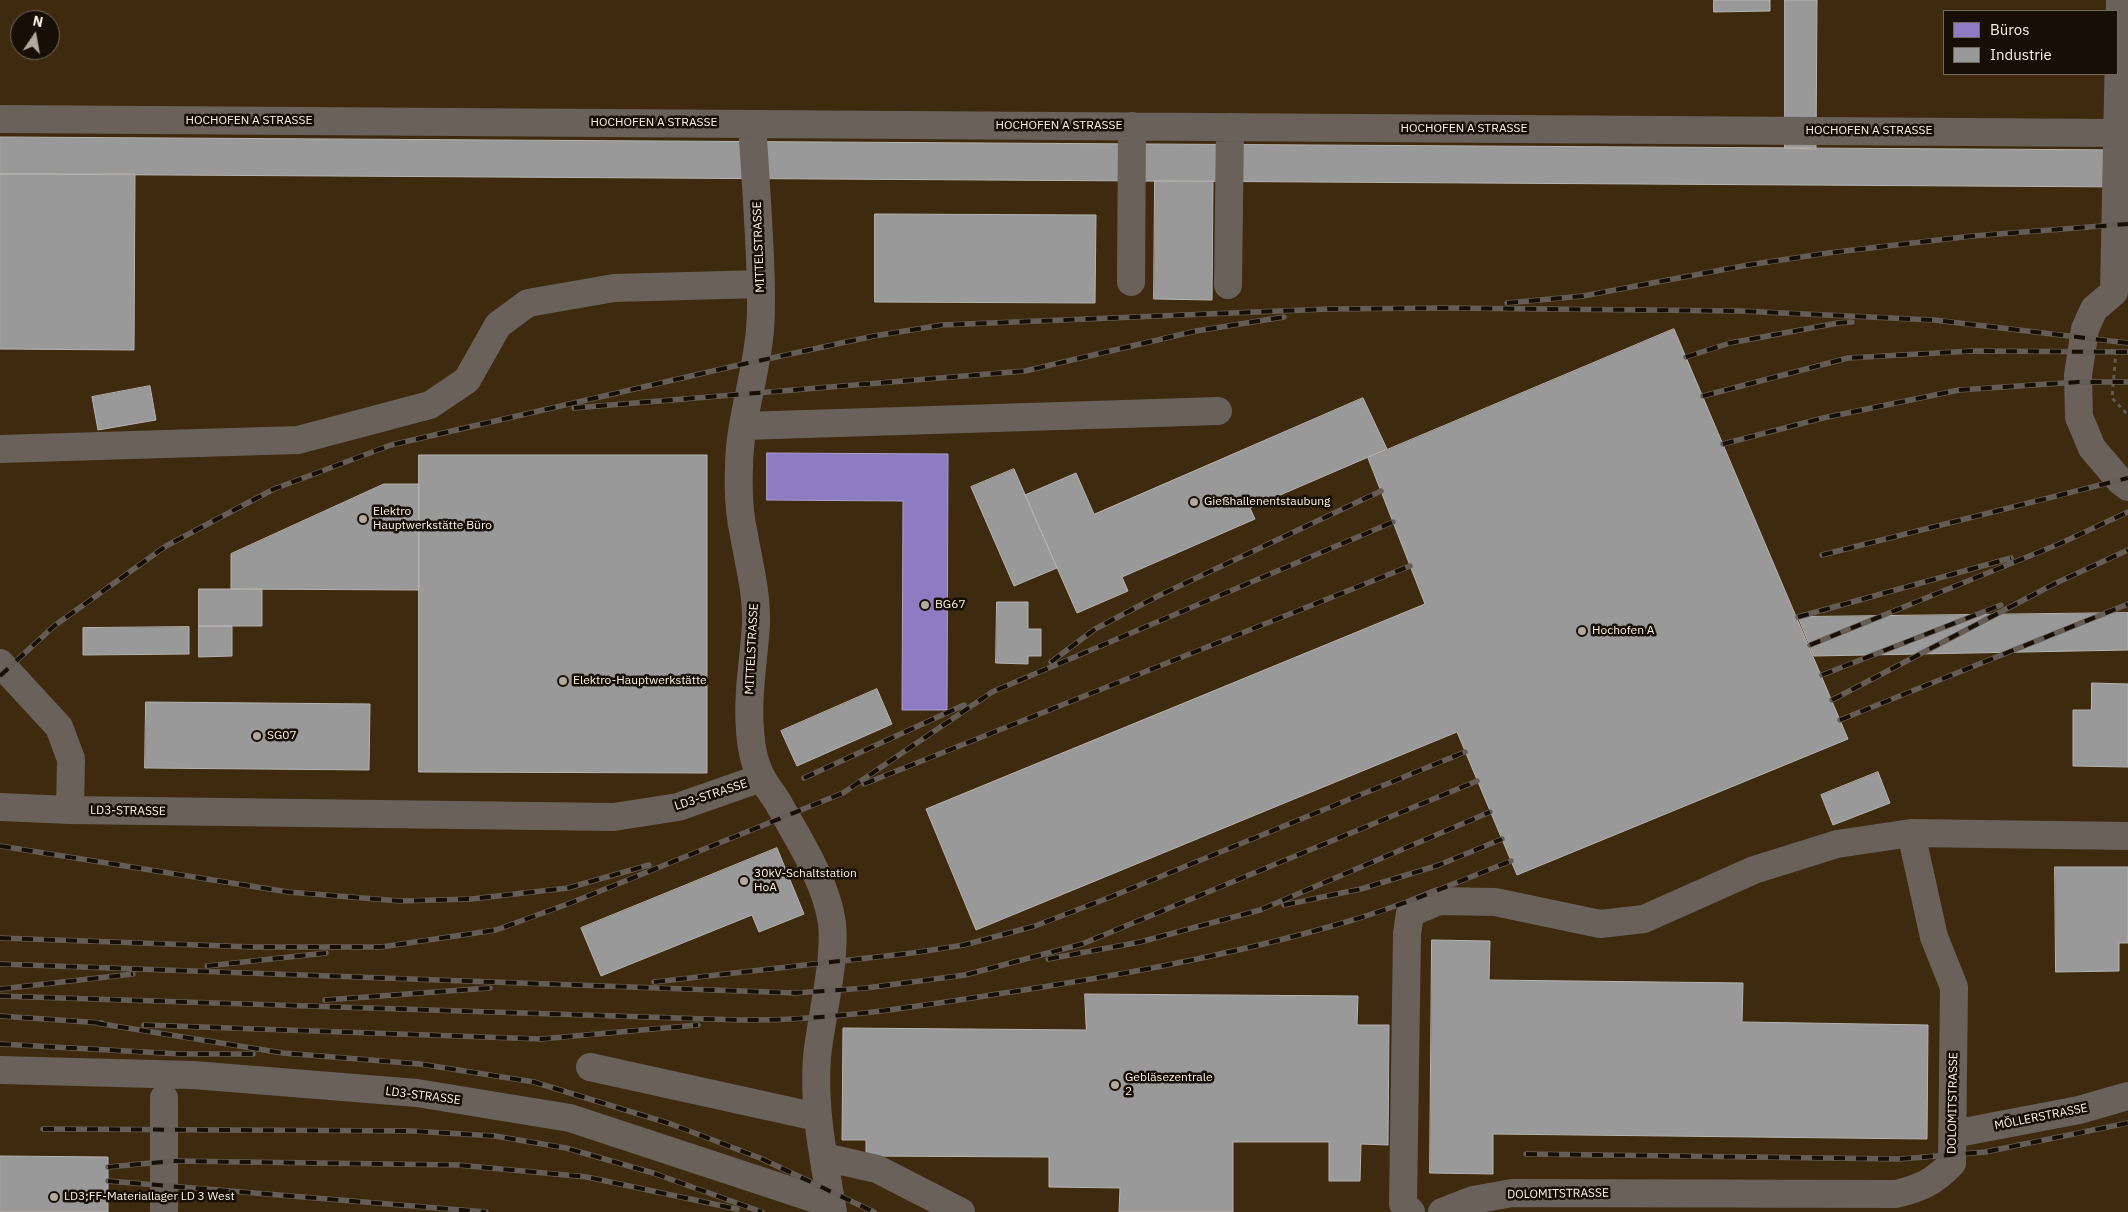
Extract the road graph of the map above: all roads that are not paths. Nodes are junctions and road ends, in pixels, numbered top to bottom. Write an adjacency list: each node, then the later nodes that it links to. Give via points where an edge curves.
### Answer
1 (2120, 0): 2 (street)
2 (2123, 101): 7 (street)
3 (0, 119): 4 (street, HOCHOFEN A STRASSE)
4 (752, 124): 5 (street, HOCHOFEN A STRASSE); 9 (street, MITTELSTRASSE)
5 (1132, 126): 6 (street, HOCHOFEN A STRASSE); 8 (street)
6 (1230, 127): 7 (street, HOCHOFEN A STRASSE); 10 (street)
7 (2117, 133): 14 (street, via 2114,292 2094,308 2085,329 2078,374 2079,417 2092,448)
8 (1131, 282)
9 (761, 284): 12 (street, MITTELSTRASSE, via 757,362); 13 (street, via 614,288 528,303 498,325 467,380 430,405 298,440)
10 (1228, 285)
11 (1218, 411): 12 (street)
12 (743, 426): 16 (street, MITTELSTRASSE, via 738,499 752,574 756,623 750,730 752,751)
13 (0, 449)
14 (2128, 486)
15 (0, 663): 18 (street, via 59,727 71,759)
16 (761, 778): 18 (street, LD3-STRASSE, via 678,807 614,816); 25 (street, MITTELSTRASSE, via 808,856 825,896 832,923 817,1058)
17 (0, 807): 18 (street, LD3-STRASSE)
18 (70, 810)
19 (1911, 833): 20 (street); 26 (street, DOLOMITSTRASSE, via 1934,937 1954,987); 31 (street, via 1837,844 1754,870 1644,919 1600,924 1495,902 1439,901 1410,913 1407,934 1404,1204)
20 (2128, 836)
21 (590, 1067): 25 (street)
22 (0, 1070): 28 (street, LD3-STRASSE, via 193,1075 426,1094 570,1118)
23 (2128, 1096): 26 (street, MÖLLERSTRASSE, via 2079,1110)
24 (164, 1098): 29 (street)
25 (817, 1117): 27 (street, MITTELSTRASSE)
26 (1953, 1134): 32 (street, DOLOMITSTRASSE, via 1952,1163 1938,1178 1917,1189 1896,1194 1512,1193 1473,1200)
27 (824, 1157): 28 (street, MITTELSTRASSE); 30 (street, via 877,1169)
28 (832, 1208)
29 (164, 1212)
30 (961, 1212)
31 (1412, 1212)
32 (1442, 1212)

